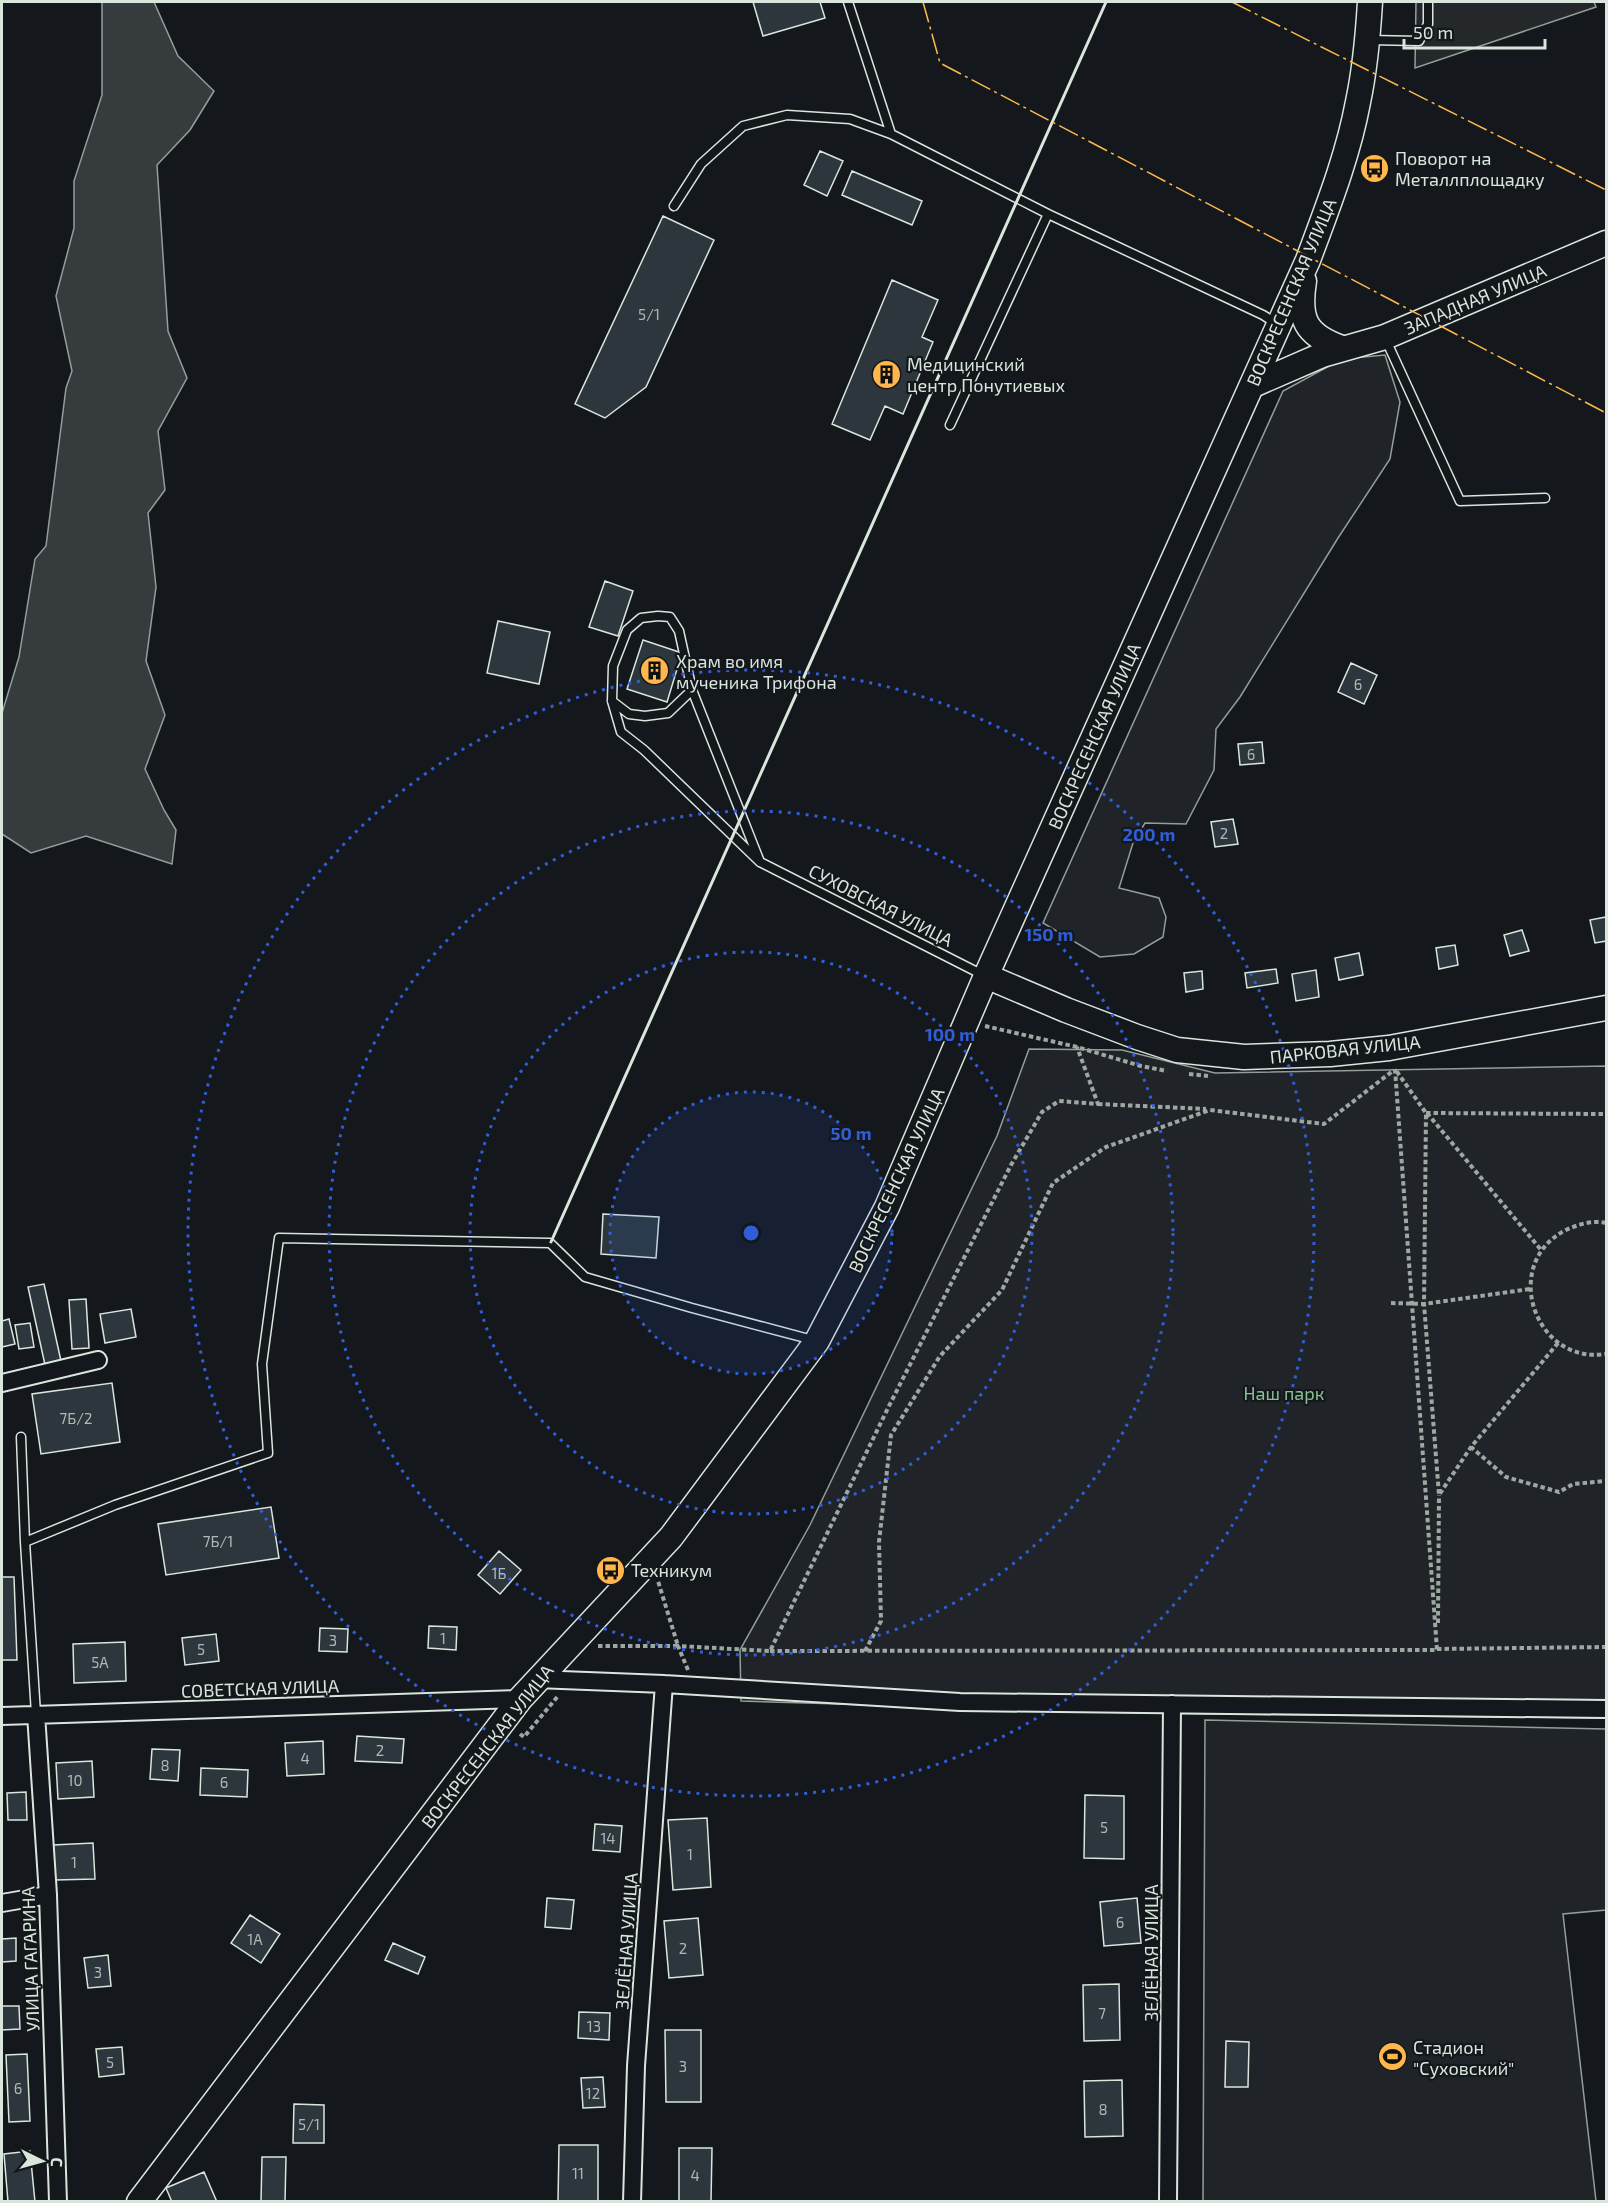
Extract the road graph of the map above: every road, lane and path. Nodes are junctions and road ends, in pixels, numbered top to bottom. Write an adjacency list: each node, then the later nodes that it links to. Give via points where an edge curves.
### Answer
1 (848, 2): 5 (lane)
2 (1370, 2): 4 (street, ВОСКРЕСЕНСКАЯ УЛИЦА)
3 (1428, 2): 4 (lane, via 1428,24 1419,41)
4 (1368, 40): 9 (street, ВОСКРЕСЕНСКАЯ УЛИЦА, via 1358,104 1344,157)
5 (891, 134): 6 (lane, via 850,119 788,115 742,126 701,164); 7 (lane)
6 (674, 206)
7 (1048, 214): 10 (lane); 14 (lane)
8 (1606, 243): 11 (street, ЗАПАДНАЯ УЛИЦА)
9 (1308, 260): 10 (street, ВОСКРЕСЕНСКАЯ УЛИЦА); 12 (street, via 1303,296 1305,322 1325,342)
10 (1280, 325): 12 (street, via 1294,338 1312,345); 13 (street, ВОСКРЕСЕНСКАЯ УЛИЦА)
11 (1385, 337): 12 (street, ЗАПАДНАЯ УЛИЦА); 15 (lane, via 1460,501)
12 (1342, 348): 13 (street)
13 (1253, 386): 19 (street, ВОСКРЕСЕНСКАЯ УЛИЦА)
14 (950, 425)
15 (1545, 498)
16 (692, 690): 17 (lane, via 668,713 629,714); 17 (lane, via 679,631 670,617 641,618 627,630 613,666); 18 (lane)
17 (612, 701): 18 (lane, СУХОВСКАЯ УЛИЦА, via 621,732)
18 (760, 862): 19 (lane, СУХОВСКАЯ УЛИЦА)
19 (986, 976): 20 (street, ПАРКОВАЯ УЛИЦА, via 1167,1047 1244,1057 1389,1047); 33 (street, ВОСКРЕСЕНСКАЯ УЛИЦА, via 887,1207)
20 (1606, 1008)
21 (1077, 1047): 23 (path)
22 (1395, 1069): 24 (path, via 1324,1124); 25 (path); 31 (path)
23 (1098, 1104): 24 (path); 49 (path, via 1059,1101 1042,1112 1011,1165 888,1408)
24 (1210, 1110): 50 (path, via 1106,1147 1053,1183 1002,1290 940,1356 891,1435 879,1542 881,1621)
25 (1426, 1113): 26 (path); 28 (path); 32 (path)
26 (1606, 1114)
27 (1606, 1223): 28 (path, via 1578,1224 1558,1234)
28 (1542, 1251): 29 (path)
29 (1530, 1289): 32 (path); 34 (path, via 1543,1328)
30 (1391, 1303): 31 (path)
31 (1412, 1303): 32 (path); 48 (path)
32 (1424, 1304): 41 (path)
33 (817, 1341): 42 (lane, via 585,1277 550,1243 279,1238 262,1364 268,1453 115,1505); 45 (street, ВОСКРЕСЕНСКАЯ УЛИЦА)
34 (1558, 1343): 35 (path, via 1576,1352); 39 (path)
35 (1606, 1354)
36 (98, 1360): 37 (street)
37 (2, 1383)
38 (21, 1437): 42 (lane)
39 (1471, 1447): 40 (path, via 1506,1477 1559,1492 1573,1484); 41 (path)
40 (1606, 1481)
41 (1439, 1495): 48 (path)
42 (25, 1542): 59 (lane)
43 (650, 1588): 46 (path, via 658,1579)
44 (606, 1638): 45 (path)
45 (590, 1639): 46 (path); 51 (path); 52 (street, ВОСКРЕСЕНСКАЯ УЛИЦА)
46 (678, 1646): 49 (path); 55 (path)
47 (1606, 1647): 48 (path)
48 (1437, 1650): 50 (path)
49 (770, 1651): 50 (path)
50 (865, 1651)
51 (591, 1655)
52 (536, 1679): 53 (street); 56 (street, ВОСКРЕСЕНСКАЯ УЛИЦА)
53 (570, 1681): 54 (street); 61 (path, via 524,1737)
54 (664, 1684): 55 (street); 66 (street, ЗЕЛЁНАЯ УЛИЦА, via 636,2066)
55 (695, 1686): 57 (street, via 960,1702)
56 (520, 1699): 59 (street, СОВЕТСКАЯ УЛИЦА); 61 (street, ВОСКРЕСЕНСКАЯ УЛИЦА)
57 (1172, 1704): 58 (street); 67 (street, ЗЕЛЁНАЯ УЛИЦА)
58 (1606, 1709)
59 (36, 1714): 60 (street, СОВЕТСКАЯ УЛИЦА); 62 (street, УЛИЦА ГАГАРИНА)
60 (2, 1716)
61 (502, 1722): 65 (street, ВОСКРЕСЕНСКАЯ УЛИЦА)
62 (48, 1895): 63 (street); 64 (street, УЛИЦА ГАГАРИНА)
63 (2, 1903)
64 (58, 2202)
65 (139, 2202)
66 (632, 2202)
67 (1168, 2202)

